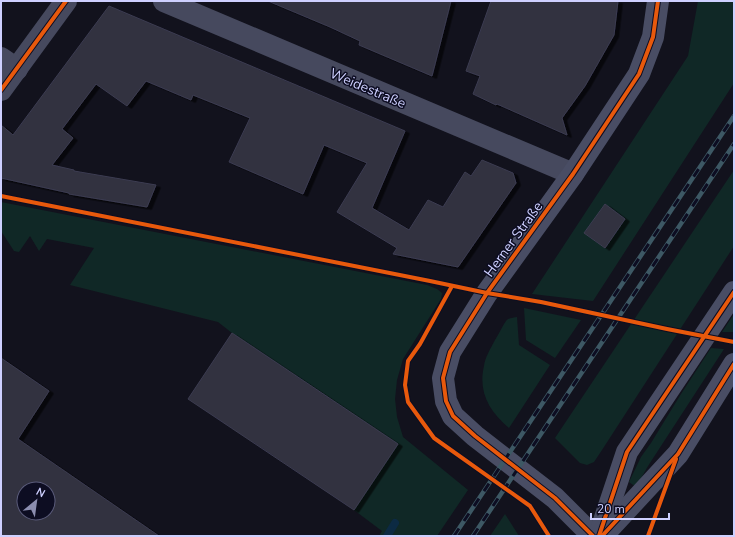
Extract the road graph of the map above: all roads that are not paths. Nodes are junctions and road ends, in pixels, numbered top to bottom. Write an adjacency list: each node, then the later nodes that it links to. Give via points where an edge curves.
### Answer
1 (66, 1): 4 (street)
2 (164, 1): 6 (street, Weidestraße)
3 (658, 1): 6 (main road, Herner Straße, via 653,37 639,74)
4 (9, 64): 5 (street)
5 (1, 90)
6 (573, 174): 9 (main road, Herner Straße, via 487,293 450,352 443,378 446,401 453,416 554,498)
7 (734, 292): 10 (main road, via 627,452)
8 (734, 364): 10 (main road, via 678,454)
9 (593, 536)
10 (601, 536)

